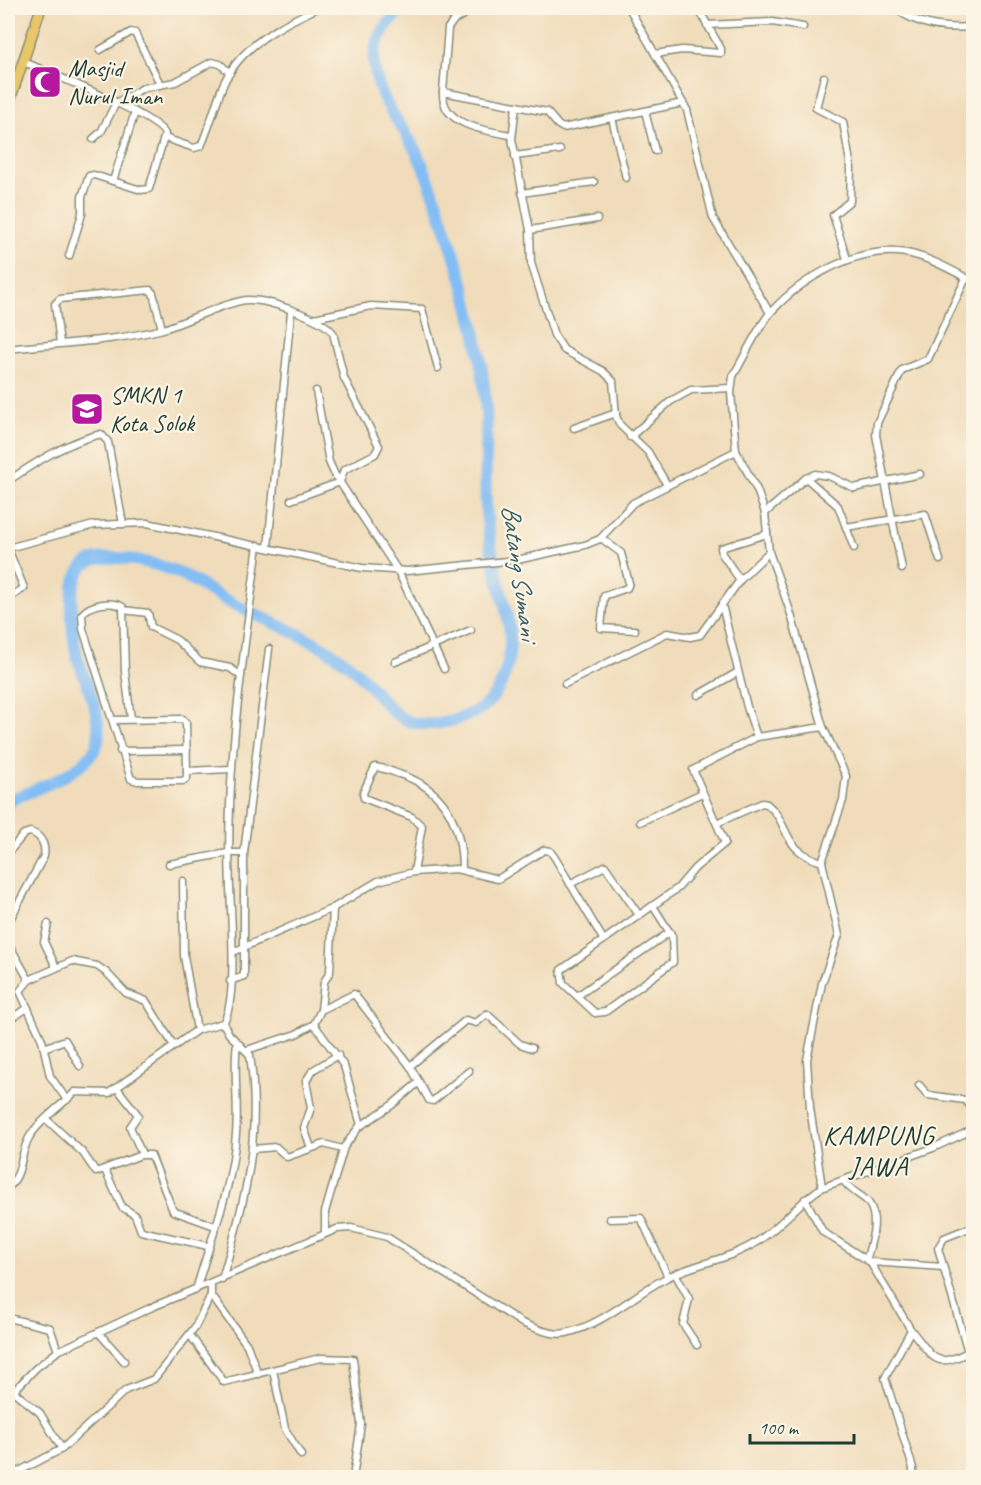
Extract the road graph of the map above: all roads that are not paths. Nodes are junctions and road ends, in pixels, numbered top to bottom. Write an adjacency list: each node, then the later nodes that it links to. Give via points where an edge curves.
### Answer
1 (40, 8): 12 (highway)
2 (318, 8): 13 (street, via 263,38)
3 (476, 8): 16 (street, via 454,20 448,28)
4 (629, 8): 11 (street)
5 (698, 8): 7 (street)
6 (894, 8): 9 (street, via 926,26)
7 (707, 25): 8 (street, via 772,22); 11 (street, via 721,48 720,54 682,50)
8 (803, 27)
9 (974, 27)
10 (100, 50): 15 (street, via 135,33)
11 (655, 54): 18 (street)
12 (24, 62): 17 (street); 19 (highway)
13 (230, 73): 15 (street, via 220,63 212,62 175,82); 25 (street, via 201,146 194,148)
14 (824, 77): 37 (street, via 816,108 843,122 851,168 850,201 832,215)
15 (160, 84): 17 (street, via 143,88)
16 (443, 92): 20 (street); 24 (street, via 446,106 465,125)
17 (116, 103): 22 (street); 26 (street)
18 (683, 103): 21 (street); 41 (street, via 713,218)
19 (8, 106)
20 (516, 106): 23 (street, via 550,113 563,128); 24 (street)
21 (645, 111): 23 (street); 28 (street)
22 (135, 112): 25 (street, via 160,126); 31 (street)
23 (612, 118): 30 (street)
24 (511, 135): 29 (street)
25 (165, 138): 31 (street, via 149,189)
26 (93, 139)
27 (561, 150): 29 (street)
28 (655, 151)
29 (515, 156): 33 (street)
30 (626, 178)
31 (113, 181): 36 (street, via 88,176)
32 (594, 182): 33 (street)
33 (522, 193): 35 (street)
34 (597, 219): 35 (street)
35 (530, 230): 49 (street, via 533,274 554,334 564,350 603,371 613,381)
36 (69, 256)
37 (847, 259): 38 (street, via 904,253); 41 (street, via 805,282)
38 (966, 278): 39 (street); 57 (street, via 928,359 902,370 877,423)
39 (974, 282)
40 (291, 312): 42 (street); 43 (street, via 248,299); 67 (street)
41 (770, 313): 47 (street)
42 (314, 318): 46 (street, via 371,306 422,309); 56 (street, via 330,327 347,384 379,443 375,454 344,470)
43 (162, 329): 44 (street); 44 (street, via 150,290 60,299 55,304)
44 (60, 343): 45 (street)
45 (8, 349)
46 (438, 368)
47 (731, 388): 51 (street, via 691,390 671,400); 52 (street)
48 (316, 391): 56 (street, via 330,462)
49 (616, 412): 50 (street); 51 (street, via 622,429)
50 (574, 428)
51 (630, 437): 58 (street, via 648,452)
52 (736, 451): 58 (street); 60 (street)
53 (920, 474): 57 (street)
54 (806, 478): 57 (street, via 823,474 854,488); 60 (street); 63 (street, via 838,506)
55 (8, 481): 62 (street, via 83,438 104,435)
56 (340, 482): 59 (street); 73 (street)
57 (885, 482): 61 (street)
58 (667, 485): 65 (street, via 633,503)
59 (291, 500)
60 (765, 513): 64 (street)
61 (892, 519): 63 (street); 71 (street, via 925,514); 72 (street)
62 (123, 524): 66 (street, via 177,527); 68 (street, via 72,530)
63 (846, 527): 69 (street)
64 (767, 534): 70 (street); 74 (street, via 721,548)
65 (601, 538): 73 (street, via 517,560); 79 (street, via 621,553 629,583 627,588 604,596 601,628)
66 (258, 545): 67 (street); 85 (street)
67 (268, 547): 73 (street, via 362,568)
68 (8, 548): 75 (street, via 24,588)
69 (854, 548)
70 (769, 552): 74 (street); 90 (street, via 789,607)
71 (940, 560)
72 (902, 569)
73 (398, 571): 80 (street)
74 (740, 580): 76 (street)
75 (8, 599)
76 (722, 605): 84 (street); 86 (street, via 700,635 668,633)
77 (123, 610): 85 (street, via 148,613 151,627 177,640 196,660 230,668); 88 (street); 89 (street, via 120,604 113,603 87,609 81,618)
78 (471, 630): 80 (street)
79 (635, 630)
80 (432, 646): 82 (street); 83 (street)
81 (269, 649): 101 (street)
82 (395, 662)
83 (444, 669)
84 (738, 672): 87 (street); 91 (street)
85 (241, 676): 94 (street)
86 (565, 684)
87 (698, 695)
88 (131, 719): 89 (street); 93 (street, via 183,719)
89 (113, 720): 92 (street)
90 (822, 727): 91 (street); 102 (street, via 843,766 846,782)
91 (757, 737): 96 (street, via 693,770)
92 (120, 750): 93 (street); 95 (street, via 135,781 183,781)
93 (187, 750): 95 (street)
94 (231, 770): 95 (street); 100 (street)
95 (188, 771)
96 (702, 793): 97 (street); 98 (street)
97 (640, 822)
98 (717, 824): 102 (street, via 767,804 801,854); 108 (street, via 725,843)
99 (8, 853): 111 (street, via 30,832 40,838 44,849 44,856)
100 (228, 853): 101 (street); 103 (street); 117 (street)
101 (244, 854): 116 (street)
102 (822, 862): 152 (street, via 839,931 822,983 807,1060)
103 (169, 864)
104 (462, 870): 105 (street); 105 (street, via 459,837 440,798 425,784 375,767 364,798 412,817 422,826); 107 (street, via 498,879 547,850)
105 (414, 872): 109 (street, via 378,881)
106 (183, 881): 127 (street, via 184,956)
107 (570, 884): 110 (street, via 605,866); 114 (street)
108 (653, 906): 110 (street); 113 (street)
109 (333, 908): 116 (street); 123 (street, via 330,972 324,982)
110 (639, 915): 114 (street)
111 (8, 923)
112 (48, 924): 118 (street, via 44,942)
113 (670, 932): 121 (street); 121 (street, via 674,958 671,964 605,1012 595,1013)
114 (603, 939): 121 (street, via 561,970 562,983)
115 (8, 943): 119 (street)
116 (244, 948): 117 (street); 120 (street, via 244,976)
117 (233, 952): 120 (street)
118 (56, 967): 119 (street); 129 (street, via 72,961 101,968 126,993 149,1005)
119 (29, 980): 122 (street, via 20,991)
120 (230, 981): 125 (street)
121 (577, 996)
122 (28, 1008): 124 (street); 130 (street)
123 (321, 1010): 126 (street); 135 (street, via 356,995)
124 (8, 1020)
125 (223, 1023): 127 (street); 128 (street)
126 (314, 1024): 132 (street); 133 (street)
127 (197, 1030): 129 (street)
128 (237, 1042): 132 (street); 155 (street, via 236,1134 231,1177)
129 (174, 1046): 139 (street)
130 (44, 1048): 134 (street, via 65,1040); 140 (street, via 50,1076)
131 (532, 1048): 135 (street, via 520,1044 489,1014 476,1023 466,1020)
132 (247, 1050): 146 (street)
133 (338, 1055): 143 (street); 145 (street, via 313,1070 306,1081 311,1108 304,1128)
134 (80, 1066)
135 (410, 1066): 137 (street)
136 (469, 1071): 137 (street, via 434,1101 429,1100)
137 (418, 1082): 143 (street)
138 (919, 1085): 141 (street, via 928,1095 966,1100)
139 (117, 1088): 140 (street, via 109,1094 81,1090); 148 (street, via 137,1114 130,1127)
140 (67, 1100): 142 (street)
141 (974, 1112)
142 (46, 1119): 149 (street, via 83,1153 94,1171); 151 (street, via 31,1134 16,1180)
143 (362, 1125): 147 (street)
144 (974, 1129): 150 (street)
145 (311, 1148): 146 (street, via 288,1157 276,1147); 147 (street, via 326,1144)
146 (253, 1149): 163 (street, via 246,1196)
147 (342, 1149): 157 (street, via 325,1212)
148 (142, 1154): 149 (street); 155 (street, via 152,1156 173,1211)
149 (105, 1170): 158 (street, via 122,1207 135,1215 141,1231)
150 (843, 1180): 152 (street); 159 (street, via 870,1207 874,1228)
151 (8, 1188)
152 (822, 1188): 153 (street)
153 (805, 1199): 159 (street, via 823,1232); 161 (street, via 750,1246)
154 (610, 1219): 162 (street, via 641,1218)
155 (215, 1226): 158 (street)
156 (974, 1226): 160 (street, via 940,1243)
157 (325, 1232): 162 (street, via 351,1227 387,1238 522,1323 563,1334 585,1328); 163 (street)
158 (208, 1246): 165 (street)
159 (868, 1260): 160 (street); 168 (street)
160 (943, 1267): 172 (street)
161 (676, 1275): 162 (street); 171 (street, via 688,1297 683,1324)
162 (668, 1277)
163 (222, 1279): 164 (street)
164 (211, 1283): 165 (street); 166 (street)
165 (196, 1290): 169 (street)
166 (211, 1295): 170 (street); 176 (street, via 247,1345)
167 (8, 1318): 173 (street, via 50,1328)
168 (911, 1330): 172 (street, via 940,1361 948,1362); 183 (street, via 885,1378)
169 (98, 1332): 173 (street); 174 (street)
170 (190, 1335): 176 (street, via 223,1381); 179 (street, via 154,1379 126,1390)
171 (697, 1345)
172 (971, 1350)
173 (58, 1351): 177 (street)
174 (124, 1361)
175 (273, 1370): 176 (street); 180 (street, via 285,1429); 182 (street, via 328,1358 351,1358 356,1364 361,1424)
176 (258, 1374)
177 (13, 1391): 178 (street); 179 (street, via 40,1413)
178 (8, 1397)
179 (62, 1449): 181 (street)
180 (301, 1455)
181 (8, 1477)
182 (353, 1478)
183 (914, 1478)

